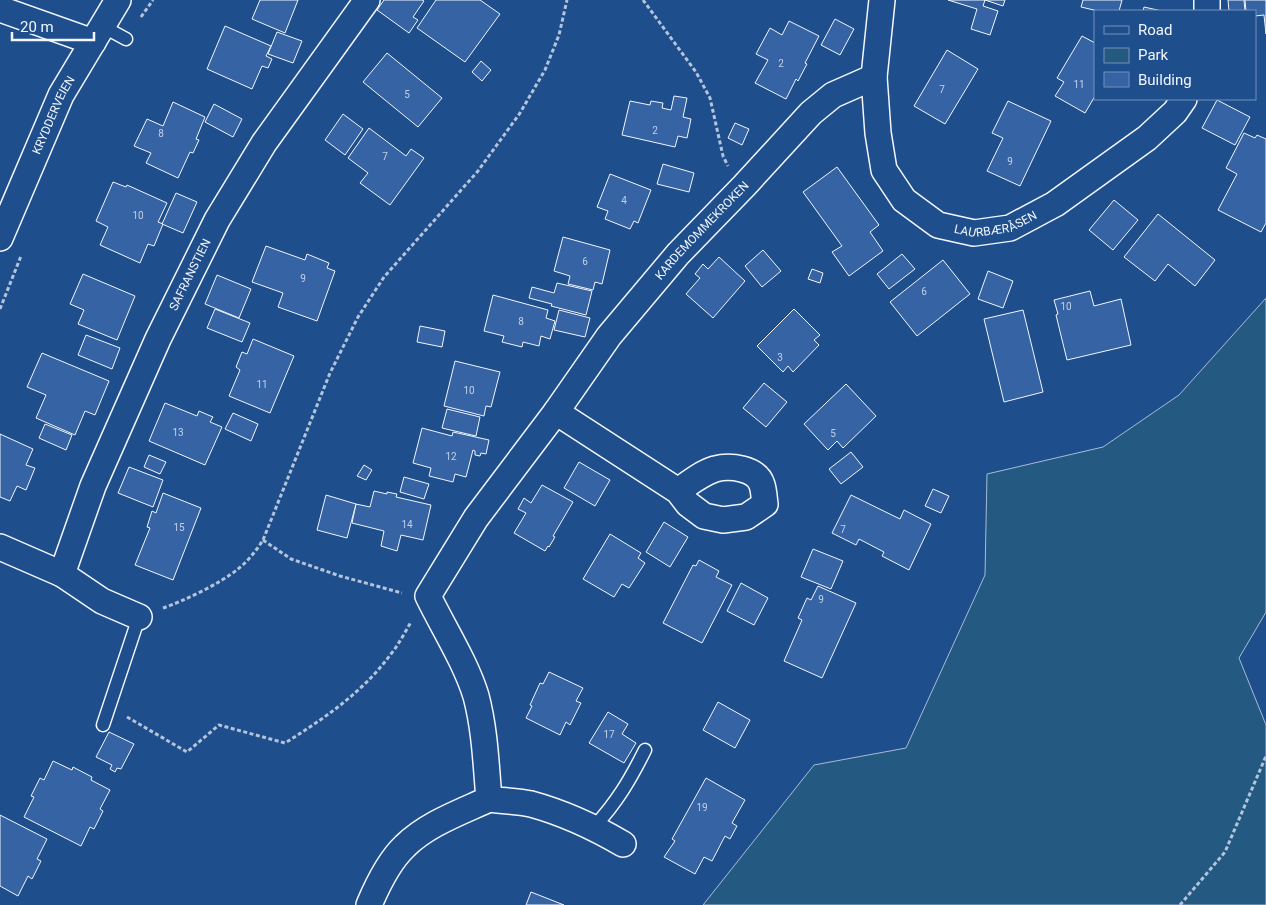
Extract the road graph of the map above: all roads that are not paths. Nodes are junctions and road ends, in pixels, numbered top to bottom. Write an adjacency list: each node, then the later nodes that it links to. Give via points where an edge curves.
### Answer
1 (118, 0): 5 (street, KRYDDERVEIEN)
2 (367, 0): 13 (street, SAFRANSTIEN, via 264,143 217,220 158,339 93,486)
3 (882, 0): 7 (street, LAURBÆRÅSEN)
4 (0, 9): 5 (street)
5 (98, 34): 6 (lane); 9 (street, KRYDDERVEIEN, via 61,95)
6 (126, 39)
7 (874, 77): 8 (street, LAURBÆRÅSEN, via 884,170 904,200 938,225 974,233 1010,228 1055,204 1147,138); 10 (street, KARDEMOMMEKROKEN, via 833,95 811,113 678,254 609,336)
8 (1183, 100)
9 (0, 238)
10 (556, 412): 11 (street); 17 (street, KARDEMOMMEKROKEN, via 476,518 428,596 476,696 485,742)
11 (678, 491)
12 (0, 547): 13 (street)
13 (62, 574): 14 (street, via 102,601)
14 (139, 617): 15 (lane)
15 (103, 725)
16 (645, 750): 18 (lane, via 614,804)
17 (489, 799): 18 (street, via 529,804); 20 (street, via 424,830 404,846 378,884)
18 (594, 827): 19 (street)
19 (623, 844)
20 (369, 905)

